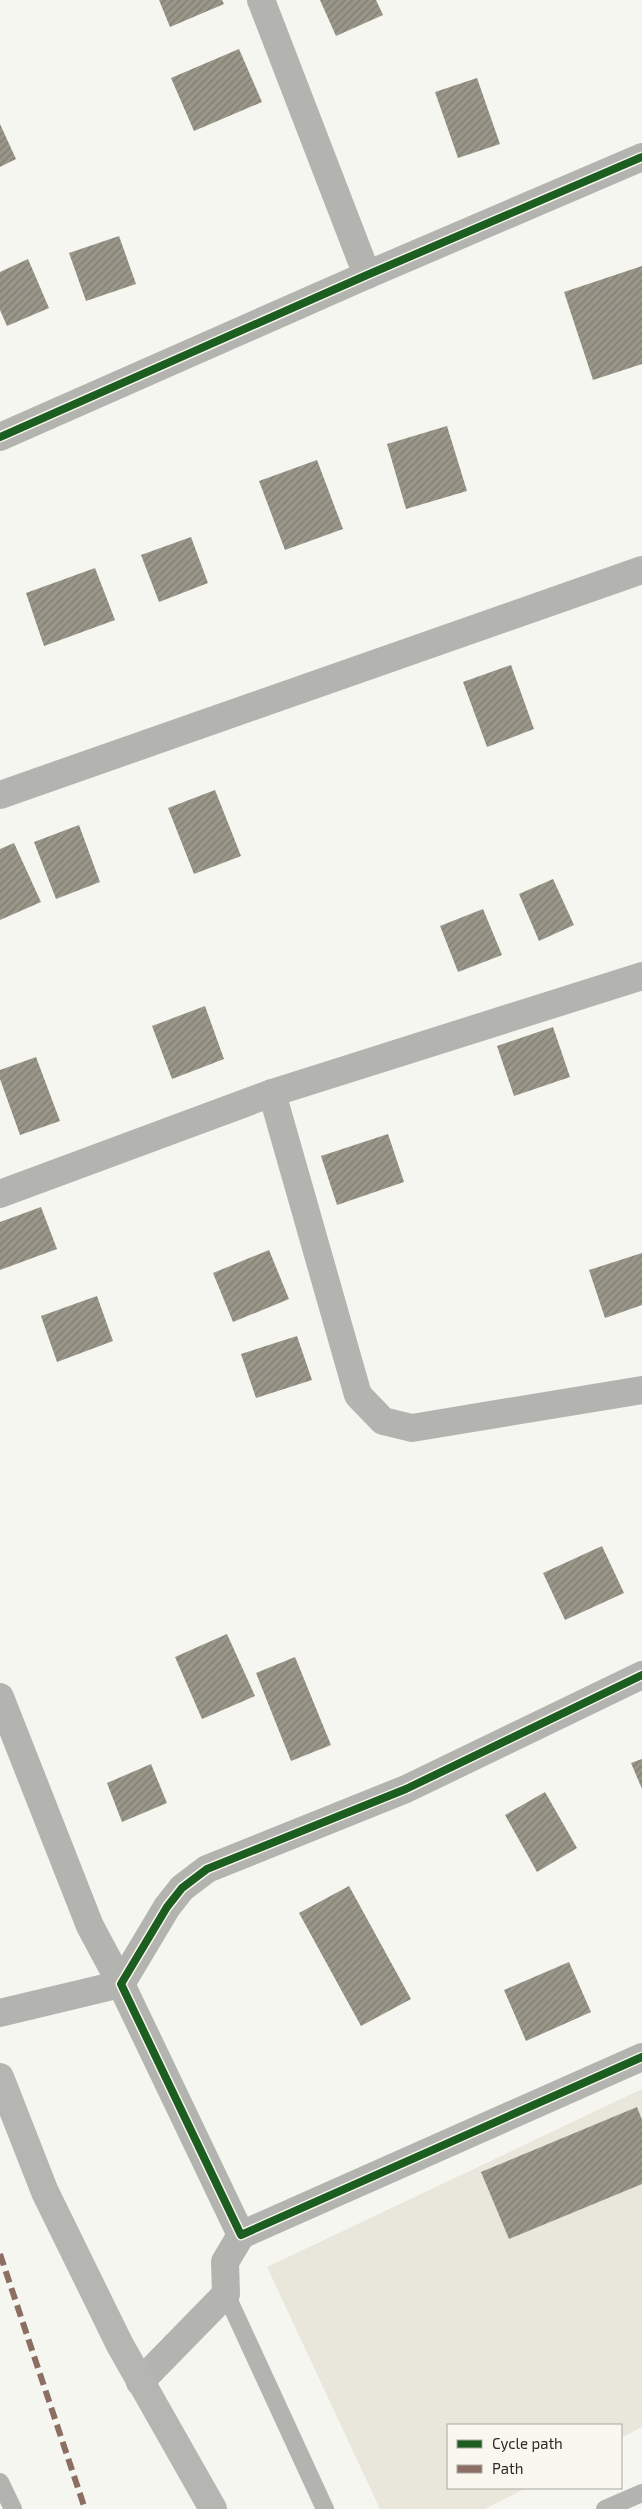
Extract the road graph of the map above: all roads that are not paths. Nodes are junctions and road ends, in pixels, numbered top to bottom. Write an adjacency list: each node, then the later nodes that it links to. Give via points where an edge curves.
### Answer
1 (261, 0): 3 (street)
2 (642, 157): 3 (street)
3 (367, 275): 4 (street)
4 (0, 437)
5 (642, 570): 6 (street)
6 (0, 795)
7 (642, 976): 8 (street)
8 (272, 1093): 9 (street); 10 (street, via 358,1395 383,1420 412,1428)
9 (0, 1194)
10 (642, 1390)
11 (642, 1675): 13 (street, via 406,1789 207,1869 182,1888 167,1906)
12 (0, 1697): 13 (street, via 90,1926)
13 (120, 1984): 14 (street); 17 (street)
14 (0, 2013)
15 (642, 2057): 17 (street)
16 (0, 2077): 19 (main road, via 45,2192)
17 (241, 2235): 18 (street, via 225,2262)
18 (226, 2294): 19 (street); 24 (lane)
19 (140, 2382): 23 (main road)
20 (0, 2482): 22 (lane)
21 (642, 2493): 25 (lane)
22 (13, 2509)
23 (212, 2509)
24 (325, 2509)
25 (606, 2509)

